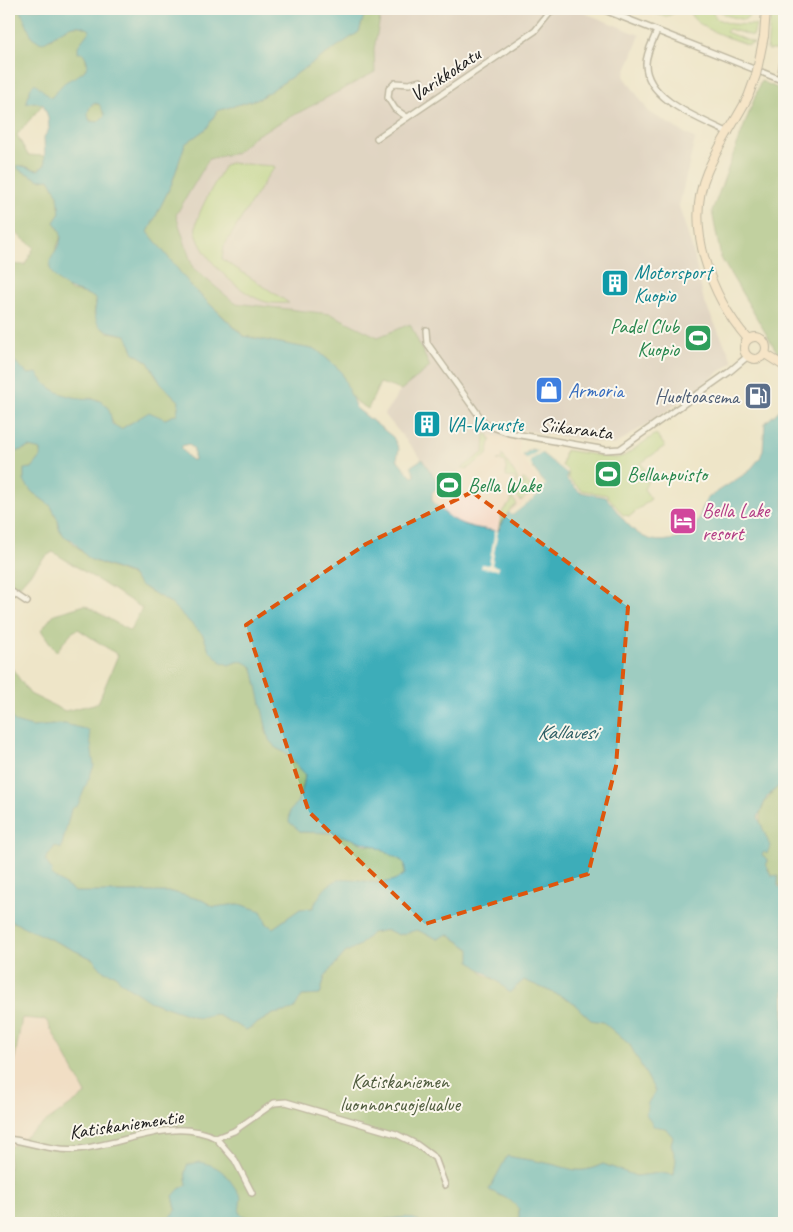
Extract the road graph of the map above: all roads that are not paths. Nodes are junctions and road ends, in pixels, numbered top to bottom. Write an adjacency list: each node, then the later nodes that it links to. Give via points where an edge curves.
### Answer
1 (553, 9): 8 (street, Varikkokatu, via 536,31)
2 (602, 9): 4 (street)
3 (766, 9): 9 (main road, bridge, via 756,75)
4 (657, 31): 6 (street); 9 (street, via 646,63 653,86 670,102)
5 (784, 57): 6 (street)
6 (782, 80)
7 (420, 81): 8 (street, Varikkokatu, via 395,83 388,89 388,98)
8 (407, 117): 10 (street)
9 (728, 133): 12 (main road, via 708,171 700,195 699,236 706,264 726,307)
10 (377, 138)
11 (426, 330): 14 (street, Siikaranta, via 427,343 484,424 509,433 606,450 620,449)
12 (748, 339): 13 (main road, via 754,336 762,338 766,345); 14 (main road, via 744,348)
13 (765, 354): 14 (main road, via 757,358); 15 (main road)
14 (748, 356)
15 (784, 366)
16 (9, 590): 17 (street)
17 (27, 602)
18 (216, 1138): 19 (street, Katiskaniementie, via 202,1131 176,1128 75,1150); 20 (street, via 234,1131 274,1103 286,1102 396,1134 416,1144 435,1158); 21 (street, via 235,1160)
19 (9, 1139)
20 (445, 1185)
21 (252, 1193)

